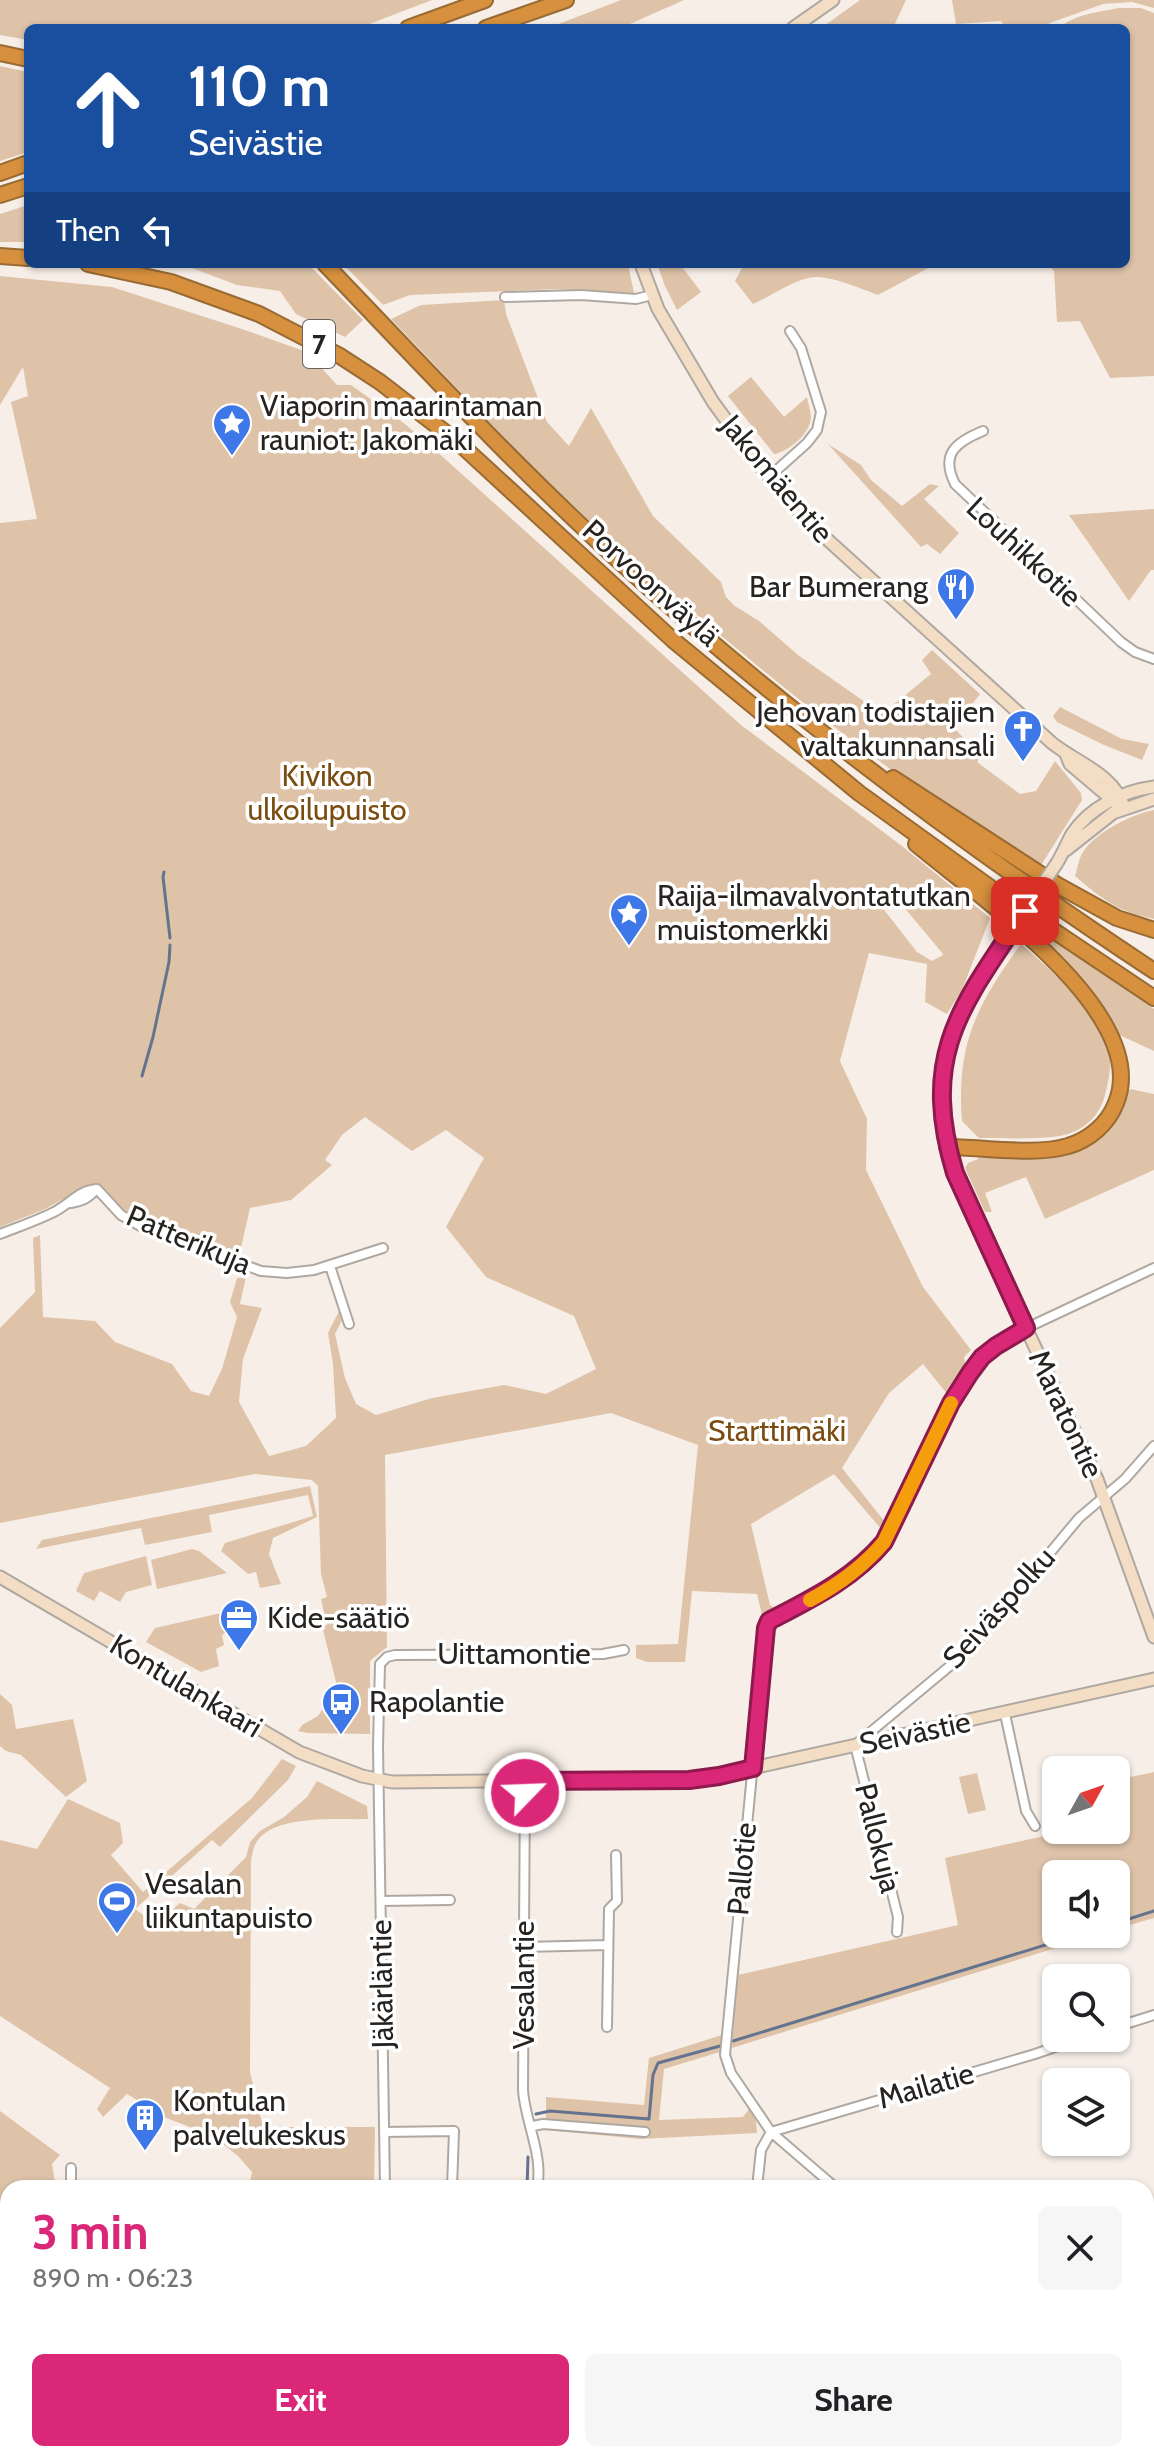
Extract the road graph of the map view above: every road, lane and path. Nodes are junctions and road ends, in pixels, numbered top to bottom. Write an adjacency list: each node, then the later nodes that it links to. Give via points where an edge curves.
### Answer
1 (485, 0): 4 (highway)
2 (566, 0): 5 (highway)
3 (833, 0): 6 (street)
4 (419, 24)
5 (497, 24)
6 (799, 24)
7 (0, 53): 8 (highway)
8 (24, 58)
9 (24, 164): 10 (highway)
10 (0, 173)
11 (24, 187): 12 (highway)
12 (0, 195)
13 (0, 256): 14 (highway)
14 (24, 258)
15 (106, 268): 28 (highway, Porvoonväylä / 7, via 171,282 259,314 380,382 459,443 673,640)
16 (329, 268): 24 (highway, Porvoonväylä / 7, via 615,558)
17 (642, 268): 18 (street, Jakomäentie)
18 (652, 295): 19 (street); 22 (street, Jakomäentie, via 713,402)
19 (505, 297)
20 (790, 331): 22 (street, via 801,348 821,412 817,430)
21 (983, 431): 23 (street, Louhikkotie, via 964,439 952,454 948,464 955,484 1121,642)
22 (769, 477): 25 (street, Jakomäentie, via 823,537)
23 (1154, 659)
24 (848, 752): 33 (highway, via 1099,909); 34 (highway, Porvoonväylä / 7, via 969,844)
25 (1066, 754): 26 (street, Jakomäentie); 30 (street, Jakomäentie, via 1077,757)
26 (1094, 786): 30 (street, Jakomäentie); 31 (street)
27 (1154, 787): 30 (street, via 1138,789)
28 (859, 793): 35 (highway, Porvoonväylä / 7); 36 (highway, via 1057,964 1102,1016 1119,1055 1122,1086 1115,1106 1086,1138 1048,1149)
29 (1154, 799): 30 (street)
30 (1119, 801): 31 (street, Maratontie); 32 (street, Maratontie)
31 (1095, 811): 32 (street, Maratontie)
32 (1065, 851): 36 (street, Maratontie, bridge, via 972,989 952,1034 942,1080)
33 (1154, 930)
34 (1154, 971)
35 (1154, 998)
36 (947, 1147): 42 (street, Maratontie, via 964,1196)
37 (0, 1234): 39 (street, Patterikuja, via 81,1202 96,1189 133,1223 246,1267 287,1273)
38 (383, 1248): 39 (street, Patterikuja)
39 (330, 1266): 41 (street)
40 (1154, 1268): 42 (street, Pallotie)
41 (349, 1324)
42 (1026, 1328): 44 (street, Maratontie); 51 (street, Pallotie, via 982,1357 970,1373 872,1557 849,1577 769,1621)
43 (1154, 1446): 44 (street, Seiväspolku)
44 (1104, 1497): 46 (street, Maratontie); 50 (street, Seiväspolku, via 1079,1518 969,1650)
45 (0, 1577): 52 (street, Kontulankaari, via 280,1742 325,1764)
46 (1154, 1637)
47 (624, 1650): 52 (street, Uittamontie, via 387,1657 380,1668)
48 (1154, 1679): 49 (street, Seivästie)
49 (1005, 1714): 50 (street, Seivästie); 54 (street, via 1026,1811)
50 (855, 1745): 51 (street, Seivästie); 58 (street, Pallokuja, via 898,1917)
51 (753, 1768): 53 (street, Seivästie, via 674,1780); 68 (street, Pallotie, via 725,2055 731,2073)
52 (379, 1780): 53 (street); 57 (street, Jäkärläntie)
53 (525, 1781): 60 (street, Vesalantie)
54 (1035, 1826)
55 (616, 1855): 59 (street, via 617,1901 609,1909)
56 (450, 1900): 57 (street)
57 (381, 1901): 66 (street, Jäkärläntie)
58 (897, 1932)
59 (608, 1945): 60 (street); 63 (street)
60 (524, 1947): 73 (street, Vesalantie, via 524,2108)
61 (1154, 2015): 62 (street)
62 (1130, 2023)
63 (607, 2027)
64 (1042, 2052): 68 (street, Mailatie)
65 (533, 2126): 67 (street)
66 (384, 2132): 71 (street, Jäkärläntie); 72 (street, via 454,2131)
67 (645, 2132)
68 (771, 2132): 74 (street, via 761,2150); 75 (street, Pallotie)
69 (71, 2168): 70 (street)
70 (71, 2180)
71 (385, 2180)
72 (452, 2180)
73 (539, 2180)
74 (758, 2180)
75 (827, 2180)

